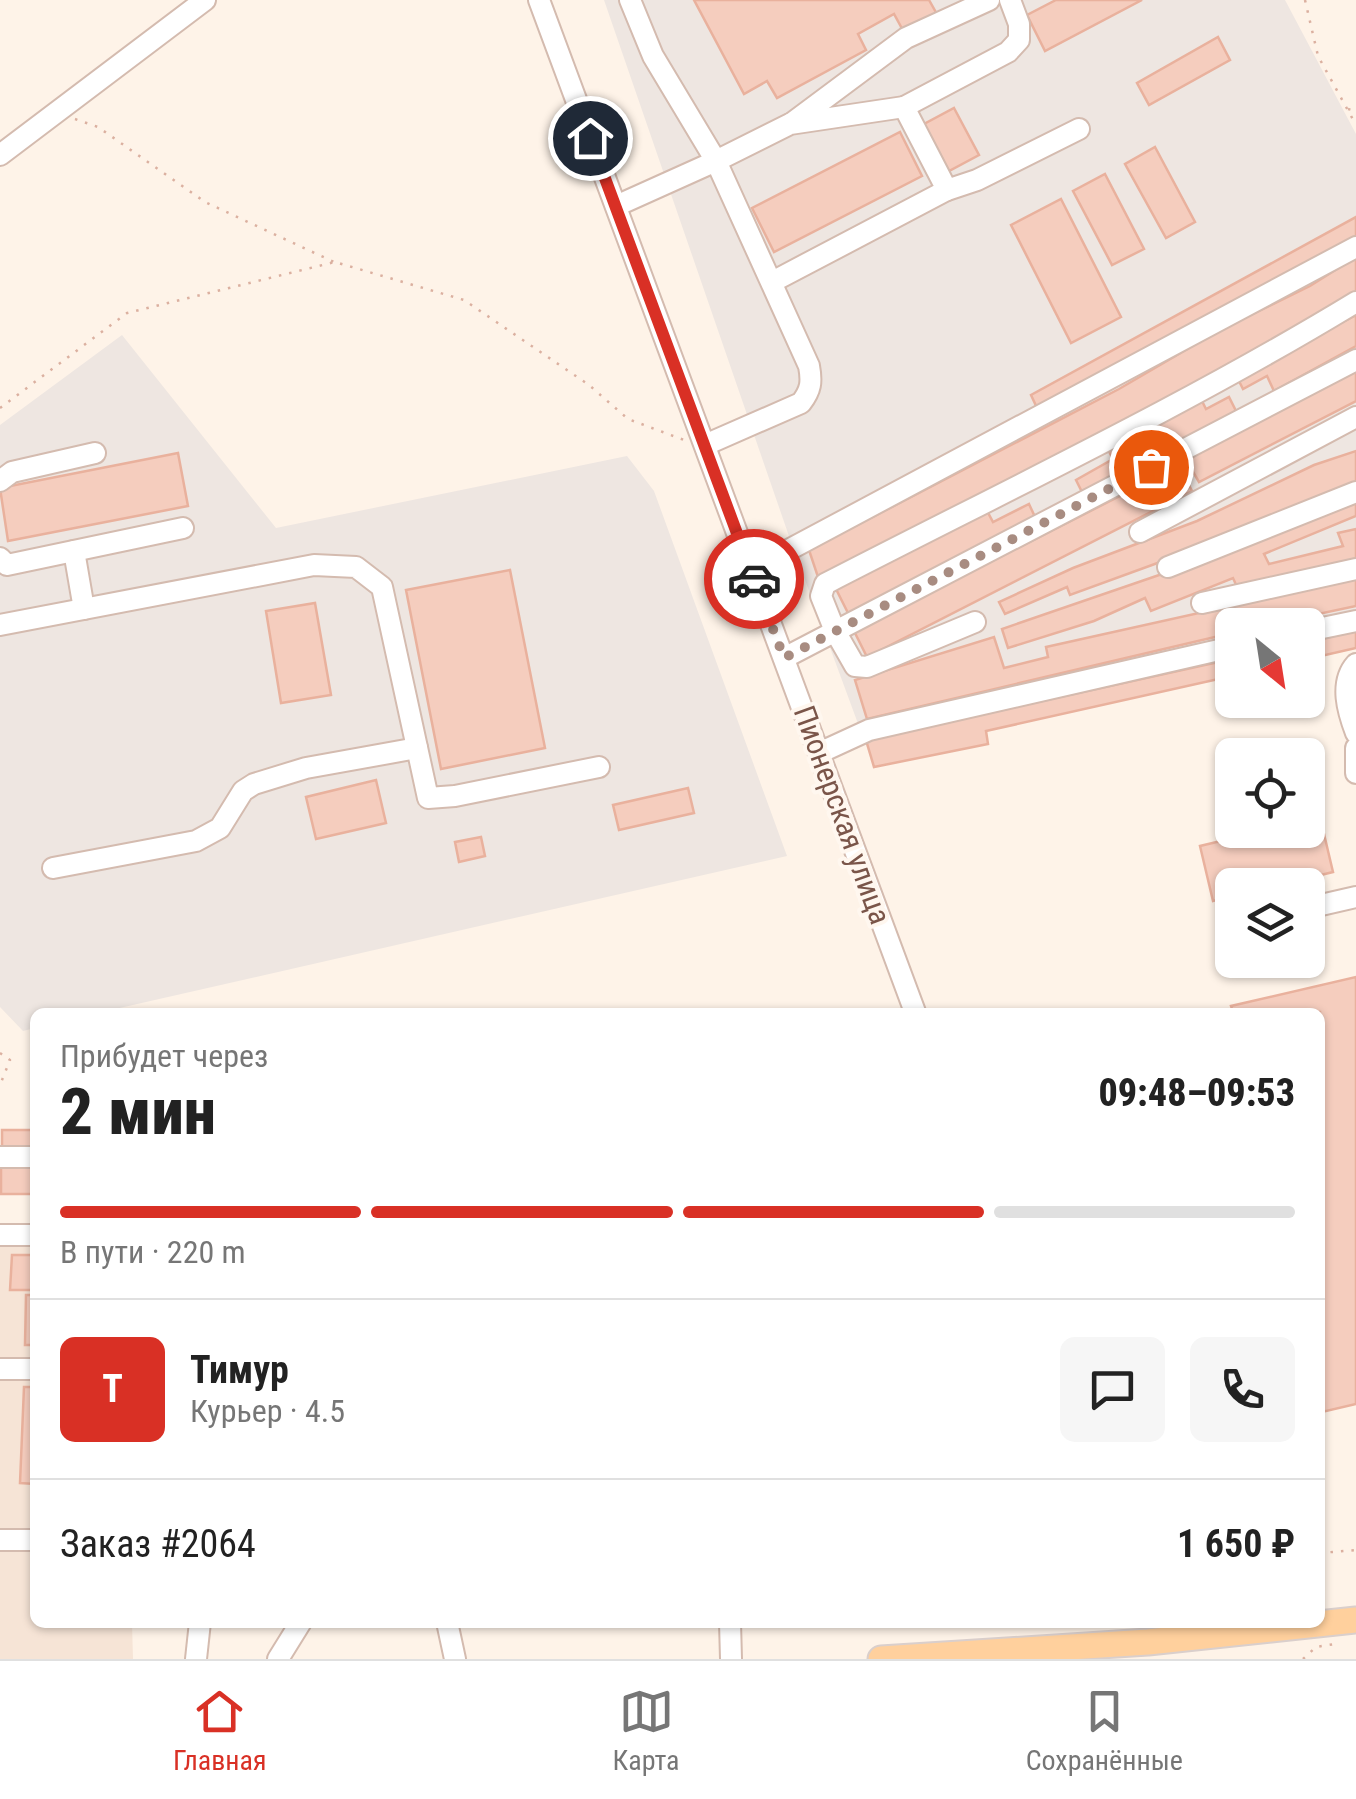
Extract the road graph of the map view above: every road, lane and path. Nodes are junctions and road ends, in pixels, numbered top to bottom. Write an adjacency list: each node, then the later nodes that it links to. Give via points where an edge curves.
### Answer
1 (205, 0): 10 (street)
2 (539, 0): 17 (street, Пионерская улица)
3 (630, 0): 15 (street, via 654,56)
4 (989, 0): 11 (street, via 906,38)
5 (1010, 0): 7 (street, via 1020,24 1019,40 1008,52)
6 (1304, 0): 8 (path, via 1318,56)
7 (904, 108): 11 (street); 16 (street)
8 (1346, 108): 9 (path); 12 (path)
9 (1356, 111)
10 (57, 112): 14 (street); 19 (path, via 98,127 206,202)
11 (790, 124): 15 (street)
12 (1356, 125)
13 (1079, 129): 16 (street)
14 (0, 155)
15 (716, 161): 17 (street); 20 (street)
16 (948, 190): 20 (street)
17 (616, 206): 25 (street, Пионерская улица)
18 (1356, 247): 34 (street)
19 (335, 262): 23 (path, via 127,313); 25 (path, via 464,300 628,419)
20 (772, 282): 25 (street, via 810,366 809,393 789,411)
21 (1356, 302): 42 (street, via 825,584 821,596)
22 (1356, 360): 42 (street)
23 (0, 408)
24 (1356, 417): 30 (street)
25 (705, 446): 34 (street, Пионерская улица)
26 (96, 454): 27 (street, via 12,472)
27 (0, 481)
28 (1356, 492): 33 (street)
29 (183, 528): 31 (street)
30 (1140, 532)
31 (74, 551): 32 (street, via 8,565); 37 (street)
32 (0, 558)
33 (1168, 567)
34 (751, 570): 44 (street, Пионерская улица)
35 (1356, 570): 36 (street)
36 (1202, 603)
37 (84, 609): 40 (street); 47 (street, via 314,566 356,567 382,587)
38 (1356, 621): 41 (street)
39 (975, 622): 42 (street, via 867,667 855,666)
40 (0, 625)
41 (1325, 627)
42 (835, 631): 44 (street)
43 (1215, 651): 49 (street, via 869,730)
44 (784, 658): 49 (street, Пионерская улица)
45 (1356, 664): 46 (street, via 1346,683)
46 (1356, 733)
47 (417, 748): 50 (street, via 428,798); 52 (street, via 254,784 220,828 196,842)
48 (1356, 748): 51 (street)
49 (820, 753): 55 (street, Пионерская улица)
50 (599, 767)
51 (1356, 773)
52 (53, 868)
53 (1356, 897): 54 (street)
54 (1325, 904)
55 (914, 1008)
56 (0, 1053): 57 (path, via 10,1060)
57 (0, 1085)
58 (0, 1157): 59 (street)
59 (30, 1157)
60 (30, 1234): 61 (street)
61 (0, 1235)
62 (0, 1369): 63 (street)
63 (30, 1369)
64 (0, 1540): 65 (street)
65 (30, 1540)
66 (1356, 1550): 67 (path)
67 (1325, 1552)
68 (1356, 1620): 69 (main road)
69 (1325, 1623)
70 (199, 1628): 77 (street)
71 (296, 1628): 78 (street)
72 (449, 1628): 79 (street)
73 (730, 1628): 80 (street)
74 (1277, 1628): 75 (main road)
75 (1148, 1641): 81 (main road)
76 (1341, 1642): 82 (path, via 1316,1647)
77 (196, 1659)
78 (278, 1659)
79 (455, 1659)
80 (731, 1659)
81 (881, 1659)
82 (1303, 1659)

